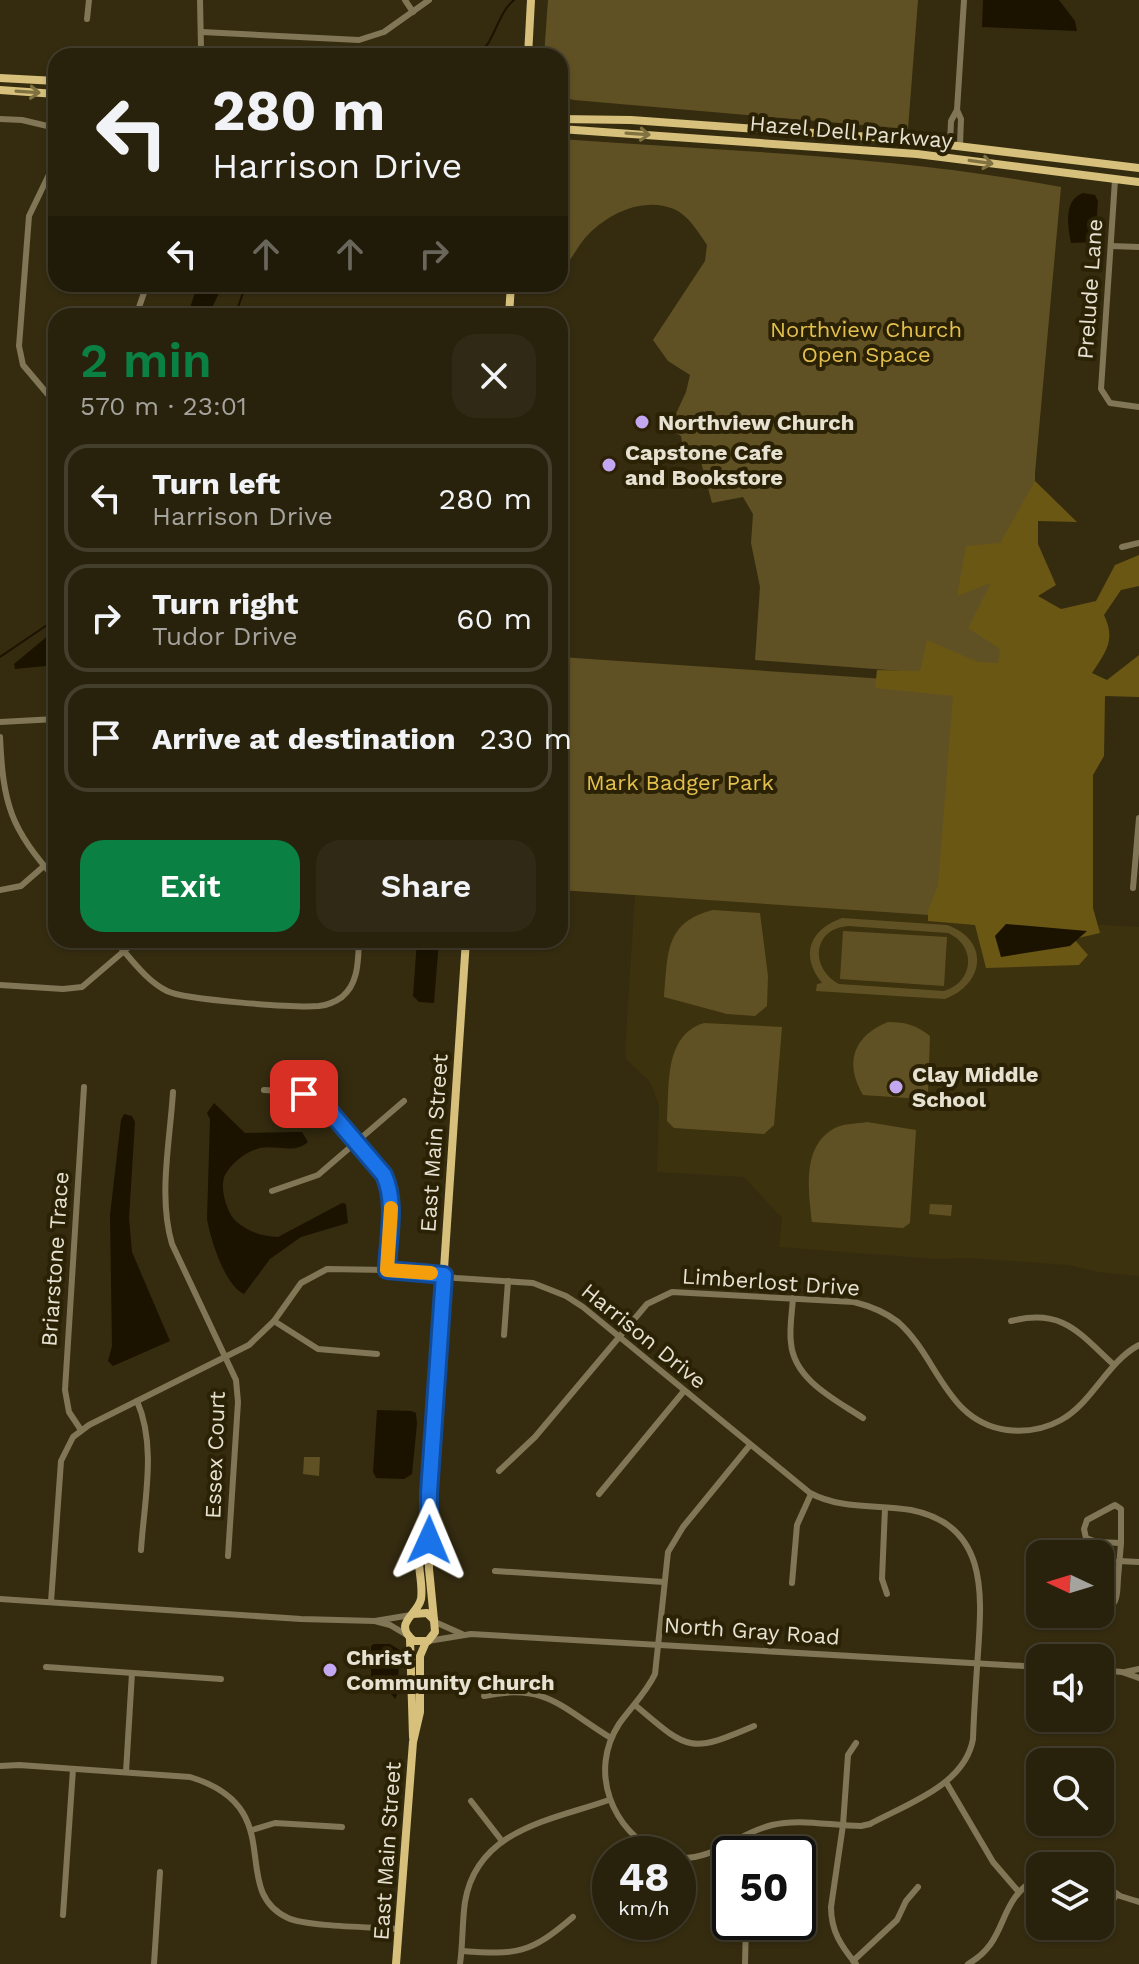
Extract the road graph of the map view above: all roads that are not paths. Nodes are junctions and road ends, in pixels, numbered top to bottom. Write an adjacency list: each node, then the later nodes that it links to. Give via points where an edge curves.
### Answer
1 (89, 0): 8 (street)
2 (200, 0): 9 (street)
3 (405, 0): 7 (street)
4 (429, 0): 7 (street)
5 (531, 0): 11 (main road)
6 (964, 0): 16 (street)
7 (413, 12): 9 (street, via 384,32 359,40)
8 (87, 19)
9 (202, 32): 10 (street)
10 (201, 48)
11 (528, 48)
12 (0, 78): 13 (main road)
13 (48, 81)
14 (0, 90): 15 (main road, one-way to 15)
15 (48, 93)
16 (957, 110): 21 (street); 22 (street)
17 (0, 119): 19 (street)
18 (568, 119): 21 (main road, Hazel Dell Parkway)
19 (48, 126)
20 (568, 130): 25 (main road, Hazel Dell Parkway, one-way to 25, via 917,154)
21 (950, 144): 22 (main road, Hazel Dell Parkway)
22 (960, 145): 23 (main road, Hazel Dell Parkway)
23 (1139, 168)
24 (48, 177): 29 (street, via 29,216 19,346 23,365)
25 (1115, 180): 26 (main road, Hazel Dell Parkway); 27 (street, Prelude Lane)
26 (1139, 182)
27 (1111, 246): 28 (street); 30 (street, Prelude Lane, via 1101,382 1106,399)
28 (1139, 247)
29 (48, 395)
30 (1139, 407)
31 (1139, 543): 32 (street)
32 (1122, 547)
33 (48, 719): 34 (street)
34 (0, 722)
35 (0, 737): 36 (street)
36 (1, 772): 38 (street, via 17,827)
37 (1139, 818): 40 (street)
38 (44, 866): 39 (street); 41 (street, via 21,886)
39 (48, 870)
40 (1133, 888)
41 (0, 890)
42 (121, 948): 46 (street)
43 (129, 948): 46 (street)
44 (358, 948): 46 (street, via 351,986 339,999 316,1006 175,994 154,983)
45 (465, 948): 55 (main road, East Main Street)
46 (125, 952): 47 (street, via 82,987)
47 (0, 985)
48 (84, 1087): 69 (street, Briarstone Trace, via 65,1390 69,1412)
49 (264, 1090): 52 (street, via 315,1099)
50 (173, 1092): 64 (street, Essex Court, via 167,1226)
51 (404, 1101): 52 (street)
52 (357, 1143): 53 (street, via 318,1175); 54 (street, via 389,1188)
53 (272, 1191)
54 (387, 1270): 55 (street, Harrison Drive); 58 (street, Harrison Drive, via 321,1270 301,1283)
55 (444, 1275): 56 (street, Harrison Drive); 72 (main road, East Main Street)
56 (508, 1281): 60 (street); 61 (street, Harrison Drive, via 533,1283 566,1296)
57 (793, 1298): 61 (street, Limberlost Drive, via 672,1292 647,1304); 65 (street, Limberlost Drive, via 854,1302 888,1316 915,1342 955,1402 997,1428 1027,1430 1060,1421 1083,1403); 68 (street, via 791,1344 801,1371)
58 (274, 1321): 63 (street, via 318,1349); 64 (street, Harrison Drive, via 261,1336)
59 (1011, 1321): 65 (street, via 1032,1315 1058,1319)
60 (504, 1335)
61 (619, 1337): 66 (street, Harrison Drive); 71 (street, Limberlost Drive, via 535,1437)
62 (1139, 1345): 65 (street, Limberlost Drive)
63 (377, 1354)
64 (227, 1357): 67 (street, Harrison Drive); 78 (street, Essex Court, via 238,1396)
65 (1114, 1365)
66 (684, 1391): 70 (street, Harrison Drive); 73 (street)
67 (137, 1401): 69 (street, Harrison Drive); 77 (street, via 148,1441)
68 (863, 1418)
69 (81, 1430): 88 (street, via 61,1461)
70 (750, 1445): 74 (street, Harrison Drive); 84 (street, via 674,1539)
71 (499, 1471)
72 (429, 1493): 90 (main road, East Main Street, via 419,1547 421,1598); 92 (main road, East Main Street)
73 (599, 1494)
74 (811, 1494): 75 (street, Harrison Drive, via 839,1504); 85 (street, via 797,1525)
75 (885, 1508): 86 (street, via 881,1573); 97 (street, Harrison Drive, via 938,1520 969,1549 981,1590)
76 (1121, 1543): 76 (street, via 1119,1507 1100,1511 1084,1524 1086,1538); 79 (street)
77 (141, 1550)
78 (228, 1556)
79 (1119, 1561): 80 (street); 83 (street)
80 (1139, 1562)
81 (495, 1571): 84 (street)
82 (1114, 1578): 83 (street)
83 (1118, 1578): 89 (street)
84 (664, 1582): 96 (street)
85 (792, 1583)
86 (887, 1594)
87 (0, 1599): 88 (street)
88 (51, 1602): 91 (street)
89 (1114, 1605)
90 (412, 1614): 91 (street); 92 (main road, via 422,1611); 94 (main road, via 405,1624)
91 (375, 1621): 94 (street)
92 (435, 1621): 93 (street, North Gray Road); 95 (main road, via 435,1632)
93 (462, 1634): 95 (street, North Gray Road); 96 (street, North Gray Road)
94 (409, 1637): 95 (main road); 110 (main road, East Main Street)
95 (427, 1641): 110 (main road, East Main Street, via 420,1656 420,1712)
96 (660, 1643): 97 (street, North Gray Road); 107 (street, via 654,1677)
97 (977, 1663): 98 (street, North Gray Road); 115 (street, Harrison Drive, via 971,1748)
98 (1026, 1666)
99 (46, 1667): 103 (street)
100 (1139, 1669): 102 (street)
101 (1114, 1671): 102 (street)
102 (1122, 1672): 104 (street)
103 (132, 1673): 105 (street); 114 (street)
104 (1139, 1678)
105 (221, 1679)
106 (484, 1696): 109 (street, via 515,1691 544,1696)
107 (635, 1705): 108 (street, via 672,1736 694,1744 718,1742); 109 (street)
108 (754, 1726)
109 (611, 1738): 116 (street, via 605,1774)
110 (413, 1742): 134 (main road, East Main Street)
111 (856, 1743): 118 (street, via 848,1755)
112 (0, 1766): 113 (street)
113 (73, 1769): 114 (street); 132 (street)
114 (126, 1772): 120 (street, via 190,1777 213,1785 239,1806)
115 (946, 1782): 118 (street, via 870,1824); 127 (street, via 993,1862)
116 (609, 1800): 121 (street); 123 (street, via 516,1831)
117 (471, 1801): 123 (street)
118 (843, 1825): 122 (street, via 782,1823); 137 (street, via 831,1920)
119 (342, 1827): 120 (street, via 275,1823)
120 (252, 1830): 134 (street, via 261,1891 276,1911 291,1920)
121 (634, 1836)
122 (746, 1836)
123 (502, 1841): 136 (street, via 483,1860 465,1900)
124 (160, 1872): 138 (street)
125 (1026, 1886): 127 (street)
126 (918, 1887): 137 (street, via 890,1929)
127 (1018, 1891): 142 (street, via 992,1945)
128 (1114, 1892): 129 (street)
129 (1117, 1894): 130 (street); 131 (street)
130 (1114, 1898)
131 (1139, 1902)
132 (63, 1915)
133 (573, 1917): 136 (street, via 548,1939 517,1952)
134 (399, 1929): 139 (main road, East Main Street)
135 (746, 1940): 141 (street)
136 (462, 1951): 140 (street)
137 (854, 1963)
138 (154, 1964)
139 (396, 1964)
140 (460, 1964)
141 (745, 1964)
142 (968, 1964)

